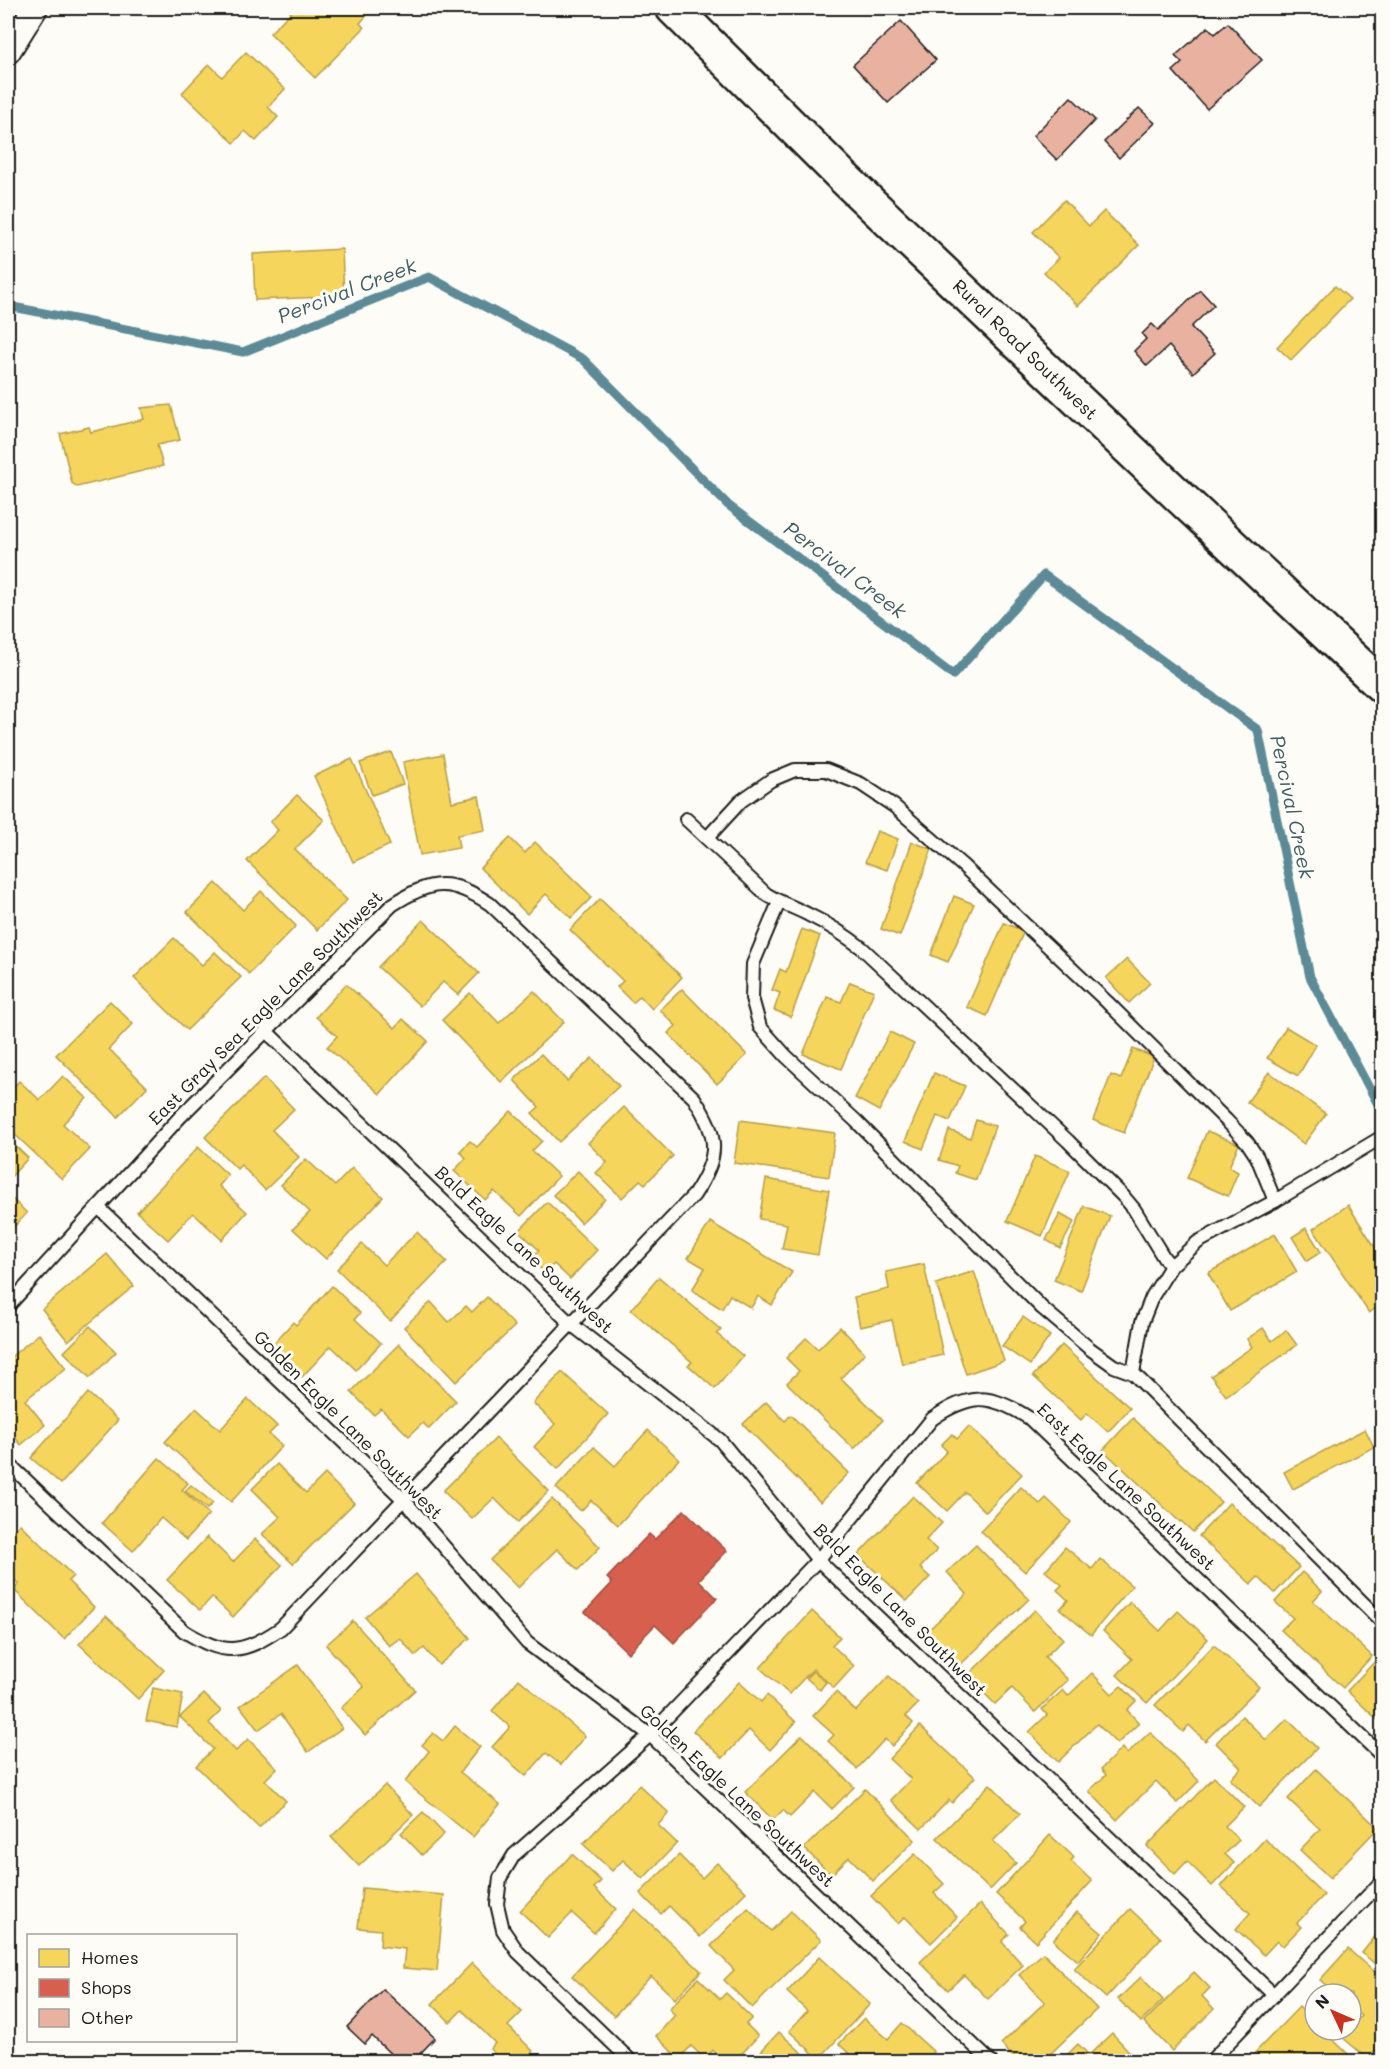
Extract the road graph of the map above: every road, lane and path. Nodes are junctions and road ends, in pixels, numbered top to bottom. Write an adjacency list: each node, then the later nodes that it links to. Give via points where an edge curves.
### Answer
1 (35, 8): 3 (street)
2 (673, 8): 4 (street, Rural Road Southwest, via 844,178)
3 (8, 51)
4 (1383, 686)
5 (686, 819): 6 (lane)
6 (708, 838): 7 (lane); 10 (lane, via 741,801 771,780 795,770 826,770 861,784 894,806 963,866 1226,1120 1257,1157)
7 (779, 902): 12 (lane, via 808,914 862,948 1124,1197); 15 (lane, via 753,964 752,999 760,1027 1042,1308 1114,1366)
8 (266, 1031): 11 (lane, East Gray Sea Eagle Lane Southwest); 14 (lane, Bald Eagle Lane Southwest); 14 (lane, East Gray Sea Eagle Lane Southwest, via 392,905 416,890 442,885 468,889 490,904 694,1098 708,1120 714,1147 709,1173 694,1195)
9 (1383, 1137): 10 (lane)
10 (1275, 1201): 12 (lane, via 1198,1242)
11 (98, 1207): 13 (lane, East Gray Sea Eagle Lane Southwest); 17 (lane, Golden Eagle Lane Southwest)
12 (1171, 1266): 15 (lane, via 1142,1322)
13 (8, 1306)
14 (572, 1324): 17 (lane, East Gray Sea Eagle Lane Southwest); 18 (lane, Bald Eagle Lane Southwest, via 720,1440)
15 (1133, 1373): 19 (lane)
16 (8, 1463): 17 (lane, East Gray Sea Eagle Lane Southwest, via 184,1631 206,1645 233,1649 259,1643 281,1628)
17 (403, 1499): 20 (lane, Golden Eagle Lane Southwest, via 527,1643)
18 (818, 1560): 20 (lane, East Eagle Lane Southwest); 21 (lane, East Eagle Lane Southwest, via 932,1419 963,1402 980,1399 1006,1404 1029,1418); 23 (lane, Bald Eagle Lane Southwest)
19 (1383, 1622)
20 (650, 1735): 24 (lane, East Eagle Lane Southwest, via 514,1855 500,1878 496,1904 503,1930 518,1952); 25 (lane, Golden Eagle Lane Southwest)
21 (1383, 1756)
22 (1383, 1881): 23 (lane)
23 (1274, 1995): 26 (lane)
24 (633, 2061)
25 (991, 2061)
26 (1210, 2061)

